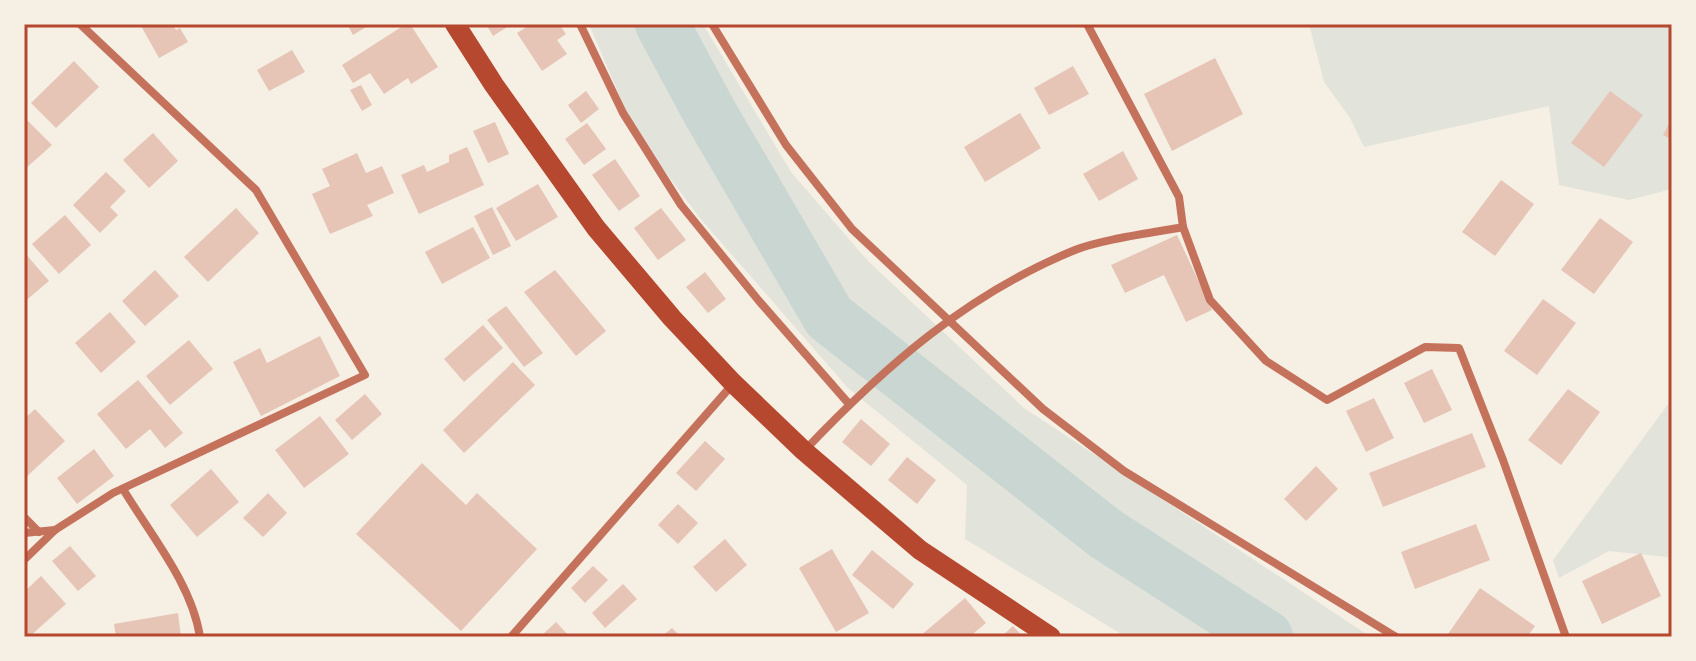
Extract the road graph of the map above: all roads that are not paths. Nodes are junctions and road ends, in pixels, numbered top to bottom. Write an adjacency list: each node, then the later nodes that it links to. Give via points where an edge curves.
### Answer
1 (80, 24): 11 (street, via 256,190 365,375)
2 (455, 24): 8 (main road, via 596,228)
3 (580, 24): 9 (street, via 623,113 681,205)
4 (712, 24): 7 (street, via 786,145 844,219)
5 (1087, 24): 6 (street, via 1179,197)
6 (1183, 227): 7 (street, via 1077,249 998,287); 21 (street, via 1210,300 1266,361 1327,400 1425,347 1459,348)
7 (947, 320): 9 (street); 20 (street, via 1043,409 1124,471)
8 (733, 383): 10 (main road); 18 (street)
9 (849, 404): 10 (street)
10 (804, 451): 19 (main road, via 920,550)
11 (123, 489): 13 (street); 17 (street, via 179,580)
12 (24, 517): 14 (street)
13 (55, 530): 14 (street); 16 (street)
14 (39, 532): 15 (street)
15 (24, 533)
16 (24, 560)
17 (200, 637)
18 (511, 637)
19 (1051, 637)
20 (1396, 637)
21 (1566, 637)

